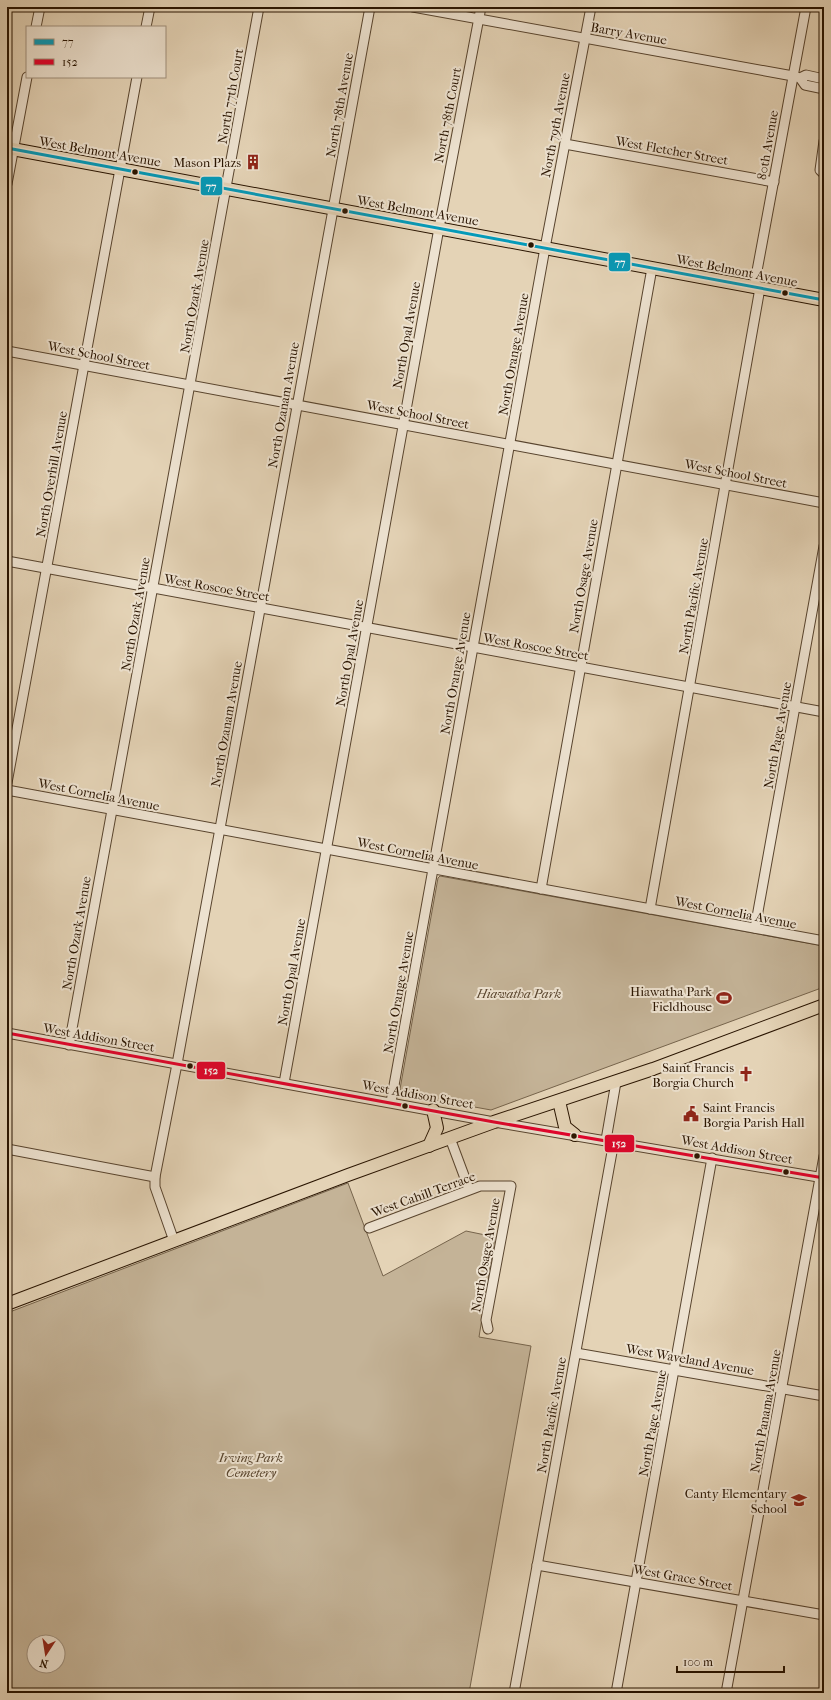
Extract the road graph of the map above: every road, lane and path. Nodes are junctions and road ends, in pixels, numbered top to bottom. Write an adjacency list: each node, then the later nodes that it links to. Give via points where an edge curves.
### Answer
1 (40, 7): 10 (street)
2 (150, 7): 11 (street)
3 (259, 7): 25 (street, North 77th Court)
4 (370, 7): 26 (street, North 78th Avenue)
5 (413, 7): 9 (street, Barry Avenue)
6 (481, 7): 9 (street, North 78th Court)
7 (591, 7): 12 (street, North 79th Avenue)
8 (806, 7): 13 (street, 80th Avenue)
9 (479, 19): 12 (street, Barry Avenue); 27 (street, North 78th Court)
10 (36, 26)
11 (146, 26)
12 (585, 38): 13 (street, Barry Avenue); 19 (street, North 79th Avenue)
13 (796, 77): 16 (street, via 806,75); 17 (street, via 805,85); 23 (street, 80th Avenue)
14 (27, 78): 20 (street)
15 (137, 78): 21 (street, North Overhill Avenue)
16 (824, 78)
17 (824, 89)
18 (824, 141): 22 (street, via 820,170)
19 (565, 144): 23 (street, West Fletcher Street); 28 (street, North 79th Avenue)
20 (10, 149): 21 (main road, West Belmont Avenue); 24 (street)
21 (119, 169): 25 (main road, West Belmont Avenue); 33 (street, North Overhill Avenue)
22 (824, 174)
23 (774, 182): 30 (street, 80th Avenue)
24 (7, 184)
25 (227, 189): 26 (main road, West Belmont Avenue); 34 (street, North Ozark Avenue)
26 (333, 209): 27 (main road, West Belmont Avenue); 35 (street, North Ozanam Avenue)
27 (439, 228): 28 (main road, West Belmont Avenue); 36 (street, North Opal Avenue)
28 (545, 248): 29 (main road, West Belmont Avenue); 37 (street, North Orange Avenue)
29 (652, 268): 30 (main road, West Belmont Avenue); 38 (street, North Osage Avenue)
30 (757, 288): 31 (main road, West Belmont Avenue); 39 (street, North Pacific Avenue)
31 (824, 300)
32 (7, 351): 33 (street, West School Street)
33 (84, 365): 34 (street, West School Street); 43 (street, North Overhill Avenue)
34 (191, 385): 35 (street, West School Street); 44 (street, North Ozark Avenue)
35 (297, 405): 36 (street, West School Street); 45 (street, North Ozanam Avenue)
36 (403, 425): 37 (street, West School Street); 46 (street, North Opal Avenue)
37 (510, 444): 38 (street, West School Street); 47 (street, North Orange Avenue)
38 (616, 464): 39 (street, West School Street); 48 (street, North Osage Avenue)
39 (726, 485): 40 (street, West School Street); 49 (street, North Pacific Avenue)
40 (824, 503)
41 (824, 546): 50 (street, North Page Avenue)
42 (7, 561): 43 (street, West Roscoe Street)
43 (47, 568): 44 (street, West Roscoe Street); 52 (street, North Overhill Avenue)
44 (153, 588): 45 (street, West Roscoe Street); 54 (street, North Ozark Avenue)
45 (260, 608): 46 (street, West Roscoe Street); 55 (street, North Ozanam Avenue)
46 (367, 628): 47 (street, West Roscoe Street); 56 (street, North Opal Avenue)
47 (473, 647): 48 (street, West Roscoe Street); 57 (street, North Orange Avenue)
48 (580, 667): 49 (street, West Roscoe Street); 58 (street, North Osage Avenue)
49 (690, 688): 50 (street, West Roscoe Street); 59 (street, North Pacific Avenue)
50 (795, 707): 51 (street, West Roscoe Street); 60 (street, North Page Avenue)
51 (824, 712)
52 (7, 783)
53 (7, 790): 54 (street, West Cornelia Avenue)
54 (112, 810): 55 (street, West Cornelia Avenue); 64 (street, North Ozark Avenue)
55 (219, 829): 56 (street, West Cornelia Avenue); 65 (street, North Ozanam Avenue)
56 (327, 849): 57 (street, West Cornelia Avenue); 67 (street, North Opal Avenue)
57 (433, 869): 58 (street, West Cornelia Avenue); 69 (street, North Orange Avenue)
58 (541, 889): 59 (street, West Cornelia Avenue)
59 (650, 909): 60 (street, West Cornelia Avenue)
60 (755, 928): 61 (street, West Cornelia Avenue)
61 (824, 941)
62 (824, 1005): 66 (main road)
63 (7, 1033): 64 (street, West Addison Street)
64 (69, 1045): 65 (street, West Addison Street)
65 (177, 1064): 67 (street, West Addison Street); 79 (street, North Ozanam Avenue)
66 (616, 1082): 68 (main road); 74 (street, North Pacific Avenue)
67 (284, 1083): 69 (street, West Addison Street)
68 (559, 1101): 71 (main road); 72 (main road, via 565,1127)
69 (391, 1102): 70 (street, West Addison Street)
70 (433, 1110): 71 (street, West Addison Street); 75 (main road, via 438,1128)
71 (494, 1122): 72 (street, West Addison Street); 73 (main road)
72 (574, 1135): 74 (street, West Addison Street)
73 (450, 1138): 75 (main road); 82 (street)
74 (610, 1141): 78 (street, West Addison Street); 87 (street, North Pacific Avenue)
75 (429, 1146): 84 (main road)
76 (7, 1149): 79 (street)
77 (824, 1156): 80 (street, North Panama Avenue)
78 (712, 1158): 80 (street, West Addison Street); 88 (street, North Page Avenue)
79 (155, 1177): 84 (street, North Ozanam Avenue, via 155,1187)
80 (822, 1177): 89 (street, North Panama Avenue)
81 (511, 1186): 82 (street, West Cahill Terrace, via 480,1186); 86 (street, North Osage Avenue, via 486,1320)
82 (469, 1189): 83 (street, West Cahill Terrace)
83 (369, 1228)
84 (174, 1241): 85 (main road)
85 (7, 1304)
86 (488, 1329)
87 (576, 1353): 88 (street, West Waveland Avenue); 91 (street, North Pacific Avenue)
88 (674, 1370): 89 (street, West Waveland Avenue); 92 (street, North Page Avenue)
89 (782, 1389): 90 (street, West Waveland Avenue); 93 (street, North Panama Avenue)
90 (824, 1396)
91 (537, 1565): 92 (street, West Grace Street); 95 (street, North Pacific Avenue)
92 (636, 1582): 93 (street, West Grace Street); 96 (street, North Page Avenue)
93 (743, 1601): 94 (street, West Grace Street); 97 (street, North Panama Avenue)
94 (824, 1615)
95 (514, 1693)
96 (616, 1693)
97 (726, 1693)

